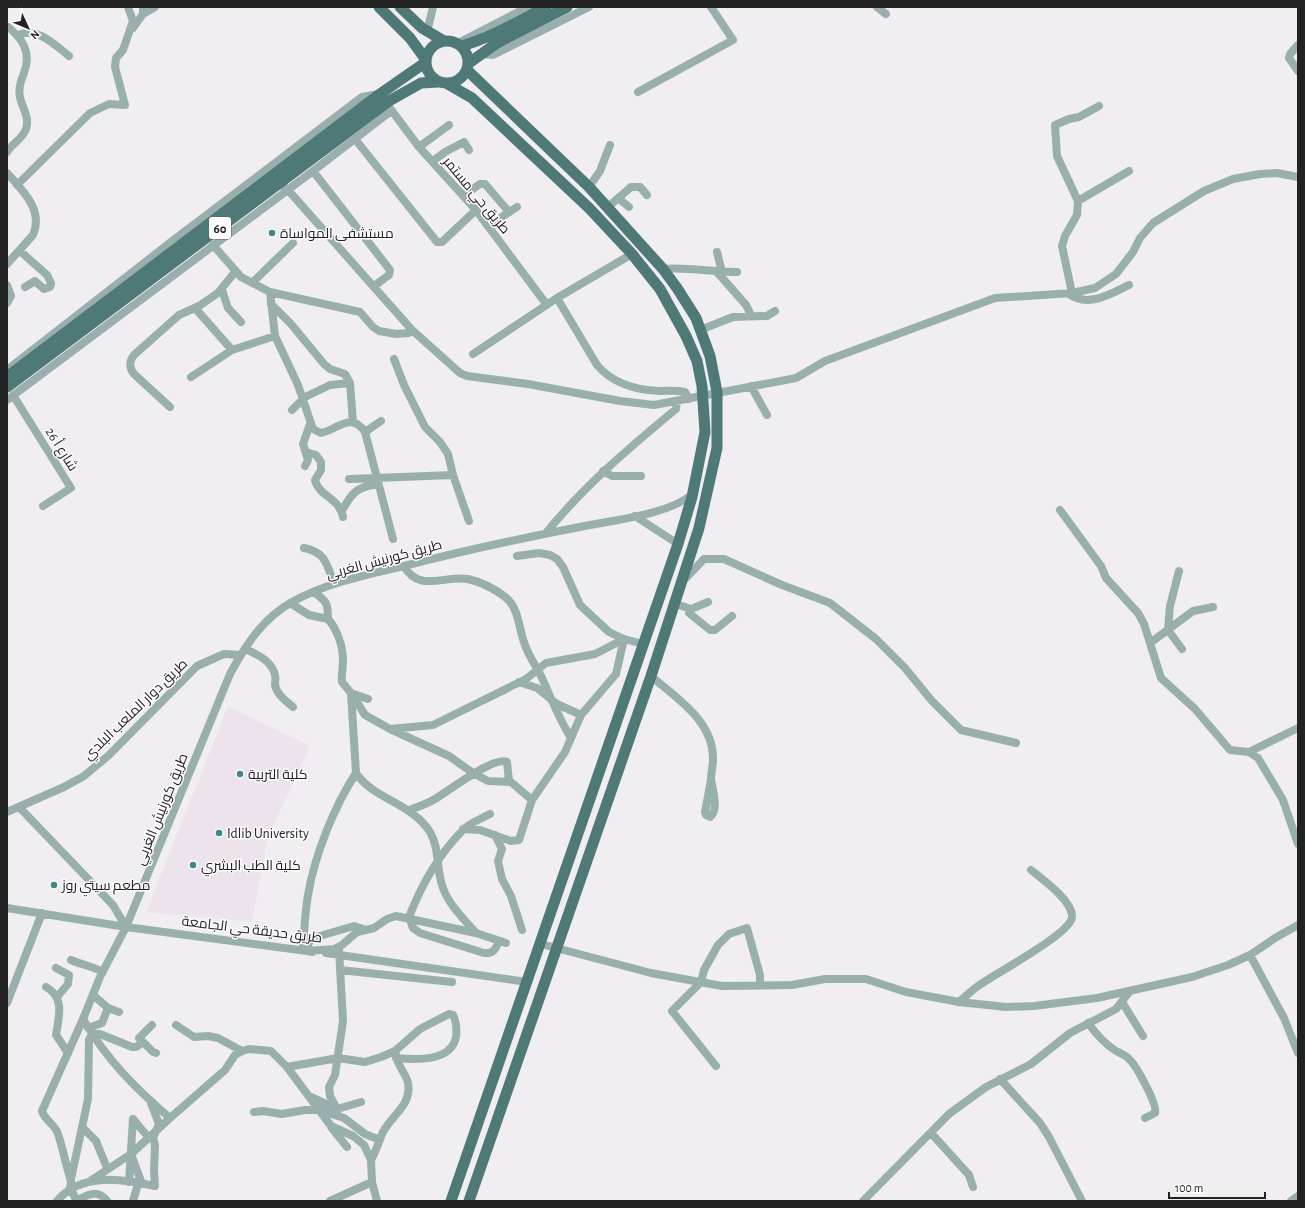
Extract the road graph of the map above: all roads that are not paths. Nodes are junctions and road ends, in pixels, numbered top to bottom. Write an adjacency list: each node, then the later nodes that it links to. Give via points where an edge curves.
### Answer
1 (128, 7): 15 (street, via 133,21)
2 (155, 7): 12 (street)
3 (379, 7): 23 (main road, via 410,38)
4 (400, 7): 16 (main road)
5 (433, 7): 16 (street)
6 (528, 7): 19 (street)
7 (546, 7): 19 (main road, via 480,40)
8 (568, 7): 21 (main road, via 497,43)
9 (589, 7): 21 (street, via 493,55)
10 (711, 7): 27 (street, via 733,40)
11 (877, 7): 13 (street)
12 (143, 11): 15 (street)
13 (886, 14)
14 (7, 26): 17 (street)
15 (130, 32): 41 (street, via 123,50 116,58 115,67 125,105 110,104 90,113)
16 (427, 32): 18 (main road)
17 (18, 35): 22 (street, via 34,32); 35 (street, via 27,53 27,66 21,80 20,96 27,116 27,128 21,139 10,146)
18 (444, 41): 19 (main road); 23 (main road, via 431,49)
19 (459, 45): 24 (main road, via 468,55)
20 (1298, 45): 25 (street, via 1289,58)
21 (482, 54): 24 (main road)
22 (69, 56)
23 (426, 61): 26 (main road, via 430,74); 28 (main road, 60)
24 (468, 67): 26 (main road, via 460,79); 43 (main road)
25 (1298, 71)
26 (442, 82): 28 (main road, 60, via 421,83); 58 (main road, via 472,98 510,132 589,208)
27 (638, 92)
28 (386, 102): 31 (street); 33 (street, طريق حي مستمر); 42 (main road, 60); 87 (street, via 362,97); 88 (main road, 60)
29 (1099, 106): 47 (street, via 1079,118 1055,125 1057,156)
30 (449, 125): 33 (street)
31 (355, 139): 37 (street); 51 (street, via 437,242 442,242)
32 (610, 145): 43 (street, via 600,171)
33 (419, 147): 36 (street, طريق حي مستمر)
34 (469, 150): 36 (street, via 464,142)
35 (7, 152)
36 (433, 161): 44 (street, طريق حي مستمر)
37 (313, 171): 42 (street); 67 (street, via 390,270 389,275)
38 (1129, 171): 47 (street)
39 (7, 173): 41 (street)
40 (1297, 176): 71 (street, via 1260,174 1233,179 1204,191 1153,223 1116,274 1095,288)
41 (17, 184): 56 (street, via 33,207 36,218 36,229)
42 (283, 187): 55 (street); 67 (street); 94 (main road, 60)
43 (589, 187): 50 (main road)
44 (464, 195): 51 (street, طريق حي مستمر); 52 (street, via 480,184 485,184)
45 (647, 195): 46 (street, via 636,186)
46 (618, 198): 48 (street); 50 (street)
47 (1078, 201): 71 (street, via 1077,215 1062,246)
48 (630, 206)
49 (517, 207): 52 (street)
50 (608, 207): 60 (main road)
51 (476, 210): 53 (street, طريق حي مستمر)
52 (509, 212): 53 (street)
53 (488, 226): 75 (street, طريق حي مستمر)
54 (293, 243): 64 (street)
55 (213, 245): 61 (street); 94 (street)
56 (20, 251): 59 (street); 68 (street, via 51,283 50,287 44,288 34,281)
57 (716, 252): 62 (street)
58 (632, 254): 72 (street); 95 (main road, via 660,289 686,336 697,361)
59 (8, 259)
60 (663, 269): 62 (street, via 694,268); 81 (main road, via 692,312)
61 (235, 272): 64 (street); 69 (street)
62 (719, 272): 63 (street); 78 (street)
63 (737, 272)
64 (252, 283): 70 (street)
65 (1129, 285): 71 (street, via 1098,299 1083,300)
66 (7, 286): 73 (street, via 11,296)
67 (374, 286): 80 (street)
68 (25, 287)
69 (222, 290): 76 (street); 79 (street, via 228,308)
70 (270, 292): 74 (street); 80 (street, via 360,312 379,331 399,334)
71 (1070, 294): 92 (street, via 995,298 824,361 796,378)
72 (557, 298): 75 (street); 96 (street, via 597,365 606,375 629,386 684,392)
73 (7, 303)
74 (271, 304): 82 (street); 86 (street)
75 (547, 306): 84 (street)
76 (195, 308): 83 (street); 99 (street, via 179,315 130,360 134,374)
77 (775, 311): 78 (street, via 767,316)
78 (751, 315): 81 (street, via 733,317)
79 (241, 322)
80 (412, 330): 98 (street, via 453,368 467,376 620,401 654,405)
81 (700, 330): 93 (main road, via 710,356)
82 (275, 336): 83 (street); 97 (street, via 298,385)
83 (232, 350): 89 (street)
84 (473, 354)
85 (394, 358): 109 (street, via 425,427 448,454)
86 (330, 369): 90 (street, via 345,374); 91 (street)
87 (7, 370)
88 (7, 377)
89 (191, 377)
90 (350, 383): 91 (street); 103 (street)
91 (332, 384): 97 (street)
92 (752, 386): 93 (street); 101 (street)
93 (717, 392): 95 (street); 126 (main road, via 717,448 699,528)
94 (9, 394): 114 (street, شارع أ 26, via 71,488)
95 (702, 397): 96 (street); 113 (main road, via 705,432)
96 (689, 399): 98 (street)
97 (302, 400): 100 (street); 104 (street)
98 (677, 401): 108 (street, via 676,409)
99 (170, 407)
100 (292, 410)
101 (766, 416)
102 (381, 421): 105 (street)
103 (353, 422): 104 (street, via 321,433 316,432); 105 (street)
104 (310, 424): 106 (street, via 303,444)
105 (365, 432): 112 (street)
106 (306, 452): 107 (street, via 308,460); 112 (street, via 316,455 322,462 315,480 316,486 332,498 342,514 350,496 358,489)
107 (305, 466)
108 (602, 471): 110 (street, via 612,476); 118 (street)
109 (452, 475): 112 (street); 117 (street)
110 (641, 476)
111 (349, 479): 112 (street)
112 (378, 481): 119 (street)
113 (693, 493): 116 (street, طريق كورنيش الغربي, via 683,502); 120 (main road)
114 (43, 506)
115 (1060, 510): 137 (street, via 1101,566 1106,578 1138,613)
116 (635, 516): 118 (street, طريق كورنيش الغربي); 120 (street)
117 (469, 521)
118 (546, 533): 123 (street, طريق كورنيش الغربي)
119 (393, 539)
120 (678, 544): 138 (main road)
121 (304, 548): 125 (street, via 314,550 323,556)
122 (517, 556): 136 (street, via 539,553 557,559 580,605 606,629)
123 (404, 566): 125 (street, طريق كورنيش الغربي); 141 (street, via 409,574 421,581 467,579 487,585 507,598 518,618 525,646)
124 (1179, 571): 135 (street, via 1170,606)
125 (334, 584): 127 (street, طريق كورنيش الغربي)
126 (679, 587): 130 (main road); 152 (street, via 704,559 724,559 782,586 830,603 876,639 961,730)
127 (314, 592): 129 (street, طريق كورنيش الغربي); 134 (street, via 326,601)
128 (708, 602): 132 (street)
129 (290, 603): 134 (street, via 309,615); 140 (street, طريق كورنيش الغربي, via 263,624)
130 (674, 604): 132 (street); 142 (main road)
131 (1213, 607): 135 (street, via 1193,611)
132 (691, 609): 133 (street, via 689,613 710,630 715,630)
133 (732, 616)
134 (328, 619): 144 (street, via 335,628 343,658 342,682)
135 (1168, 630): 137 (street); 139 (street)
136 (624, 639): 138 (street); 141 (street, via 595,654 551,661); 148 (street, via 616,674)
137 (1150, 643): 153 (street, via 1161,678 1195,709 1230,750)
138 (644, 644): 176 (main road)
139 (1182, 650)
140 (243, 652): 147 (street, via 263,658 271,666 275,685 282,698); 159 (street, طريق دوار الملعب البلدي, via 224,654 197,666 114,750 84,776); 172 (street, طريق كورنيش الغربي, via 230,674)
141 (538, 669): 143 (street); 145 (street)
142 (651, 676): 157 (street, via 701,722 709,739 713,758); 177 (main road)
143 (519, 682): 145 (street, via 537,688); 150 (street, via 433,725)
144 (351, 693): 146 (street); 150 (street, via 365,715); 154 (street)
145 (550, 699): 148 (street); 151 (street)
146 (368, 700)
147 (293, 707)
148 (581, 715): 151 (street)
149 (1298, 728): 153 (street)
150 (390, 729): 155 (street, via 449,756)
151 (571, 738): 158 (street, via 565,752)
152 (1016, 743)
153 (1249, 752): 165 (street, via 1258,758 1283,800)
154 (356, 773): 161 (street, via 361,781); 178 (street, via 337,805 311,879 306,910)
155 (473, 773): 156 (street, via 491,782); 156 (street, via 503,760 508,764); 161 (street, via 433,800)
156 (509, 780): 158 (street)
157 (711, 780)
158 (532, 800): 164 (street, via 519,840 511,841)
159 (20, 808): 160 (street, طريق دوار الملعب البلدي); 172 (street, via 113,905)
160 (8, 810)
161 (409, 810): 166 (street, via 430,832)
162 (490, 814): 163 (street)
163 (463, 829): 164 (street); 166 (street)
164 (495, 834): 174 (street, via 502,849 498,861 502,879 511,896)
165 (1298, 844)
166 (438, 861): 170 (street); 175 (street, via 443,888)
167 (1031, 870): 194 (street, via 1053,887 1071,908 1072,918 1066,928 1040,948 978,986)
168 (7, 908): 169 (street, طريق حديقة حي الجامعة)
169 (42, 913): 172 (street, طريق حديقة حي الجامعة); 189 (street)
170 (409, 918): 173 (street, طريق حديقة حي الجامعة, via 392,917 374,928); 175 (street, طريق حديقة حي الجامعة); 175 (street, طريق حديقة حي الجامعة, via 413,928 420,933 486,953 494,950 502,942)
171 (1298, 925): 180 (street)
172 (126, 927): 178 (street, طريق حديقة حي الجامعة); 184 (street, طريق كورنيش الغربي)
173 (363, 929): 178 (street, via 354,926 313,938); 179 (street, طريق حديقة حي الجامعة, via 354,934)
174 (522, 930)
175 (476, 933)
176 (541, 944): 177 (street); 186 (main road)
177 (556, 948): 187 (street, via 652,973); 246 (main road)
178 (305, 951): 179 (street, طريق حديقة حي الجامعة)
179 (339, 951): 183 (street); 186 (street)
180 (1250, 954): 191 (street, via 1228,965 1192,977); 209 (street, via 1284,1018)
181 (71, 960): 184 (street)
182 (56, 968): 193 (street, via 69,975 68,984)
183 (340, 970): 185 (street); 211 (street, via 343,1021)
184 (102, 972): 192 (street, طريق كورنيش الغربي)
185 (452, 982)
186 (527, 982): 245 (main road)
187 (701, 982): 188 (street, via 722,986); 188 (street, via 708,962 718,946 729,934 747,928 760,975); 212 (street, via 672,1011)
188 (760, 985): 194 (street, via 792,985 825,979 866,979 906,992)
189 (10, 986): 196 (street)
190 (46, 987): 193 (street, via 54,991)
191 (1130, 991): 194 (street, via 1034,1006); 195 (street)
192 (93, 995): 197 (street); 199 (street, طريق كورنيش الغربي)
193 (57, 997): 207 (street, via 60,1011 56,1035)
194 (959, 1002)
195 (1122, 1002): 200 (street, via 1116,1009); 204 (street)
196 (7, 1003)
197 (108, 1008): 198 (street); 203 (street, via 102,1023)
198 (118, 1012)
199 (83, 1019): 203 (street); 207 (street, طريق كورنيش الغربي)
200 (1088, 1023): 214 (street, via 1070,1033 1031,1064); 222 (street, via 1101,1039 1133,1063 1152,1095 1156,1107 1155,1113)
201 (152, 1025): 205 (street, via 139,1038)
202 (176, 1026): 206 (street, via 194,1037 218,1038)
203 (90, 1031): 205 (street, via 132,1047); 216 (street, via 127,1080); 224 (street, via 88,1099)
204 (1143, 1036)
205 (143, 1042): 208 (street)
206 (242, 1051): 213 (street, via 271,1051); 221 (street, via 225,1070)
207 (68, 1053): 237 (street, طريق كورنيش الغربي, via 42,1111 58,1133)
208 (156, 1053)
209 (1298, 1053)
210 (396, 1055): 210 (street, via 420,1030 448,1014 453,1015 457,1026 456,1037 447,1052 427,1058); 211 (street, via 365,1062); 228 (street, via 408,1083 406,1101 391,1119)
211 (338, 1058): 213 (street); 220 (street, via 335,1075 329,1087)
212 (716, 1066)
213 (287, 1067): 215 (street)
214 (1000, 1079): 226 (street, via 949,1114); 248 (street, via 1040,1123)
215 (308, 1096): 218 (street); 220 (street)
216 (150, 1100): 221 (street); 225 (street, via 158,1119)
217 (361, 1102): 220 (street)
218 (319, 1110): 219 (street, via 282,1114); 220 (street, via 329,1114); 223 (street)
219 (254, 1112)
220 (337, 1112): 228 (street, via 365,1134)
221 (170, 1118): 225 (street)
222 (1145, 1118)
223 (331, 1126): 229 (street); 231 (street, via 361,1141)
224 (82, 1127): 232 (street, via 96,1141); 237 (street)
225 (156, 1131): 227 (street); 236 (street, via 153,1138 155,1186)
226 (931, 1133): 238 (street, via 969,1175); 247 (street)
227 (149, 1138): 230 (street); 230 (street, via 134,1119)
228 (380, 1140): 231 (street)
229 (347, 1147)
230 (130, 1154): 232 (street); 234 (street); 236 (street)
231 (371, 1160): 235 (street)
232 (107, 1168): 233 (street)
233 (89, 1182): 234 (street); 237 (street)
234 (129, 1182): 236 (street)
235 (372, 1182): 243 (street); 244 (street)
236 (140, 1184): 242 (street)
237 (70, 1185): 239 (street); 240 (street)
238 (973, 1187)
239 (57, 1201)
240 (76, 1201): 241 (street, via 96,1193)
241 (107, 1201)
242 (133, 1201)
243 (330, 1201)
244 (378, 1201)
245 (451, 1201)
246 (470, 1201)
247 (863, 1201)
248 (1082, 1201)

